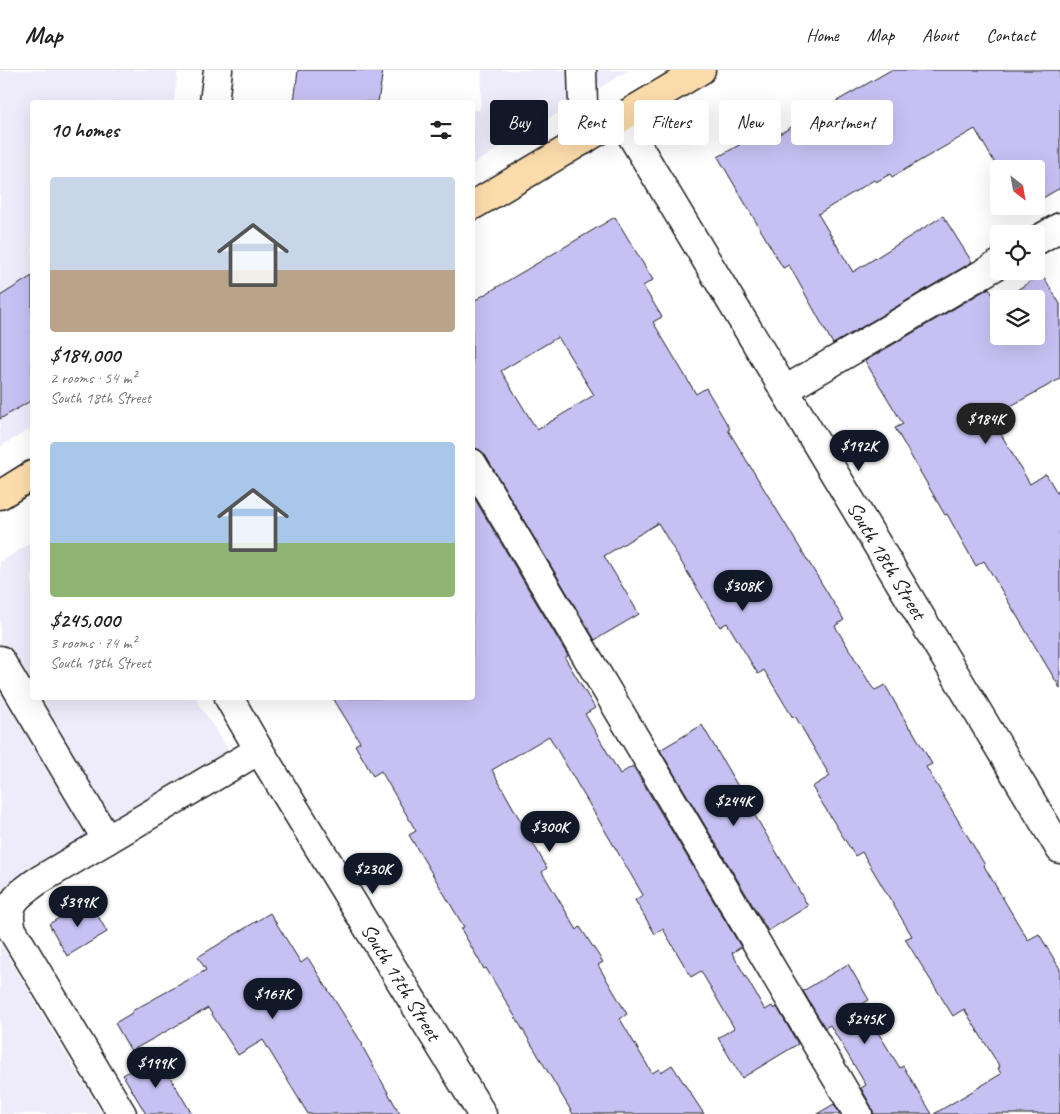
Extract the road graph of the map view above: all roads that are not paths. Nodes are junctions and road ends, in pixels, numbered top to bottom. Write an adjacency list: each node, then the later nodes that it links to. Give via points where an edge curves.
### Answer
1 (218, 70): 4 (street)
2 (582, 70): 5 (street)
3 (701, 70): 6 (main road)
4 (214, 100)
5 (583, 100)
6 (624, 116)
7 (624, 123): 11 (street, South 18th Street)
8 (576, 145): 9 (main road)
9 (475, 204)
10 (990, 269): 11 (street)
11 (784, 390): 19 (street, South 18th Street)
12 (475, 468): 22 (street)
13 (30, 476): 14 (main road)
14 (0, 495)
15 (0, 660): 18 (street)
16 (230, 700): 17 (street, South 17th Street)
17 (259, 750): 18 (street); 21 (street, South 17th Street)
18 (107, 840): 20 (street, via 15,897 9,917 12,930)
19 (1060, 849)
20 (122, 1114)
21 (482, 1114)
22 (858, 1114)

